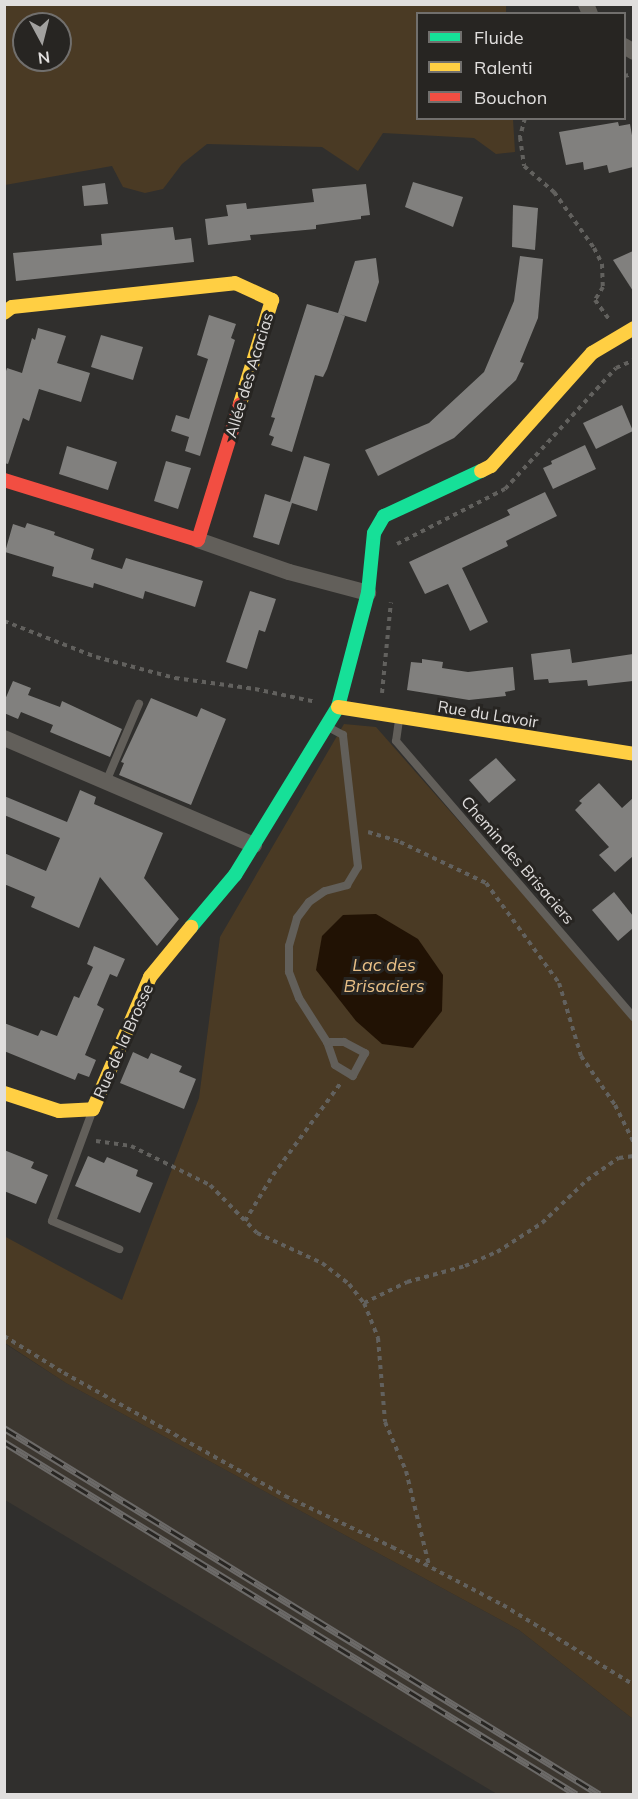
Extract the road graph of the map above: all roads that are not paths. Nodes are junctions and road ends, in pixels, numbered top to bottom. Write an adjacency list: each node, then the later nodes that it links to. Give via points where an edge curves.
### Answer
1 (4, 313): 4 (street, Allée des Acacias, via 12,307 235,283 272,300)
2 (633, 328): 5 (street, Rue de la Brosse, via 592,352 491,466 384,516 374,533)
3 (4, 480): 4 (street)
4 (198, 540): 5 (street, via 289,572)
5 (368, 593): 7 (street, Rue de la Brosse)
6 (139, 704): 12 (lane)
7 (338, 707): 8 (street, Rue du Lavoir); 9 (street, Rue de la Brosse)
8 (400, 717): 11 (street, Rue du Lavoir); 14 (lane, Chemin des Brisaciers, via 396,741)
9 (326, 726): 13 (street, Rue de la Brosse); 15 (lane, via 343,735 358,867 347,885 325,891 309,902 297,918 289,946 289,972 299,998)
10 (4, 738): 12 (street)
11 (633, 754)
12 (106, 782): 13 (street)
13 (254, 845): 17 (street, Rue de la Brosse, via 235,875 150,977)
14 (633, 1018)
15 (327, 1042): 15 (lane, via 335,1065 353,1076 365,1053 344,1042)
16 (4, 1093): 17 (street, Rue de la Brosse, via 59,1111)
17 (93, 1109): 18 (lane, via 52,1221)
18 (119, 1249)

